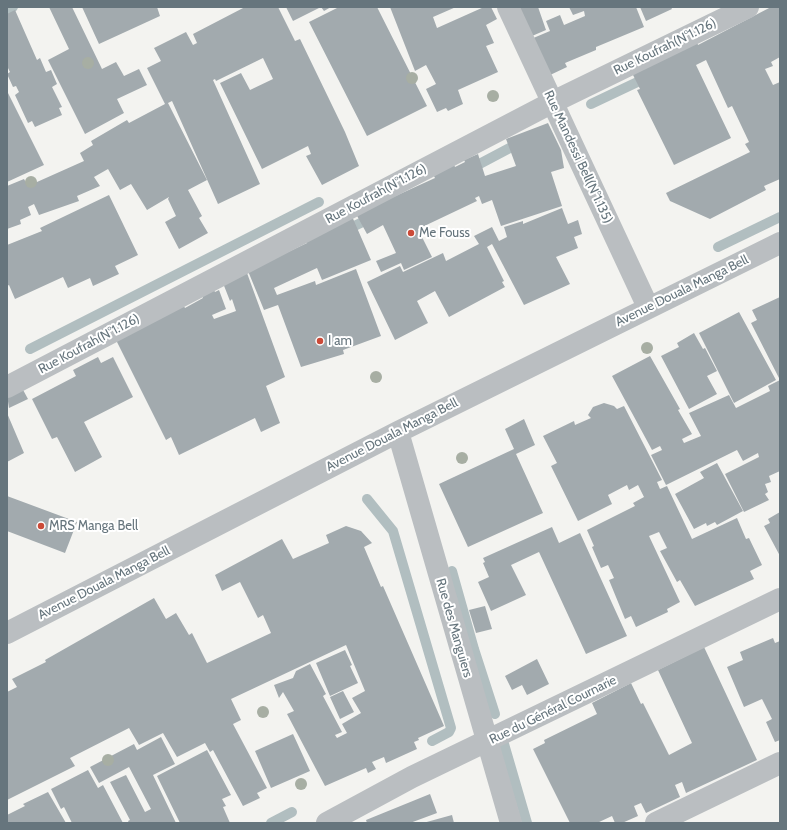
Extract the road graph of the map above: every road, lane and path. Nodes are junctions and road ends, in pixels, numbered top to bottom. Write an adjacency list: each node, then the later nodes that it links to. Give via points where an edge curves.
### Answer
1 (508, 7): 3 (street, Rue Mandessi Bell(N°1.135))
2 (747, 7): 3 (street, Rue Koufrah(N°1.126))
3 (553, 102): 5 (street, Rue Mandessi Bell(N°1.135)); 6 (street, Rue Koufrah(N°1.126))
4 (780, 243): 5 (street, Avenue Douala Manga Bell)
5 (648, 307): 7 (street, Avenue Douala Manga Bell)
6 (7, 387)
7 (398, 432): 9 (street, Avenue Douala Manga Bell); 10 (street, Rue des Manguiers)
8 (780, 599): 10 (street, Rue du Général Cournarie)
9 (7, 631)
10 (487, 743): 12 (street, Rue du Général Cournarie, via 412,777); 13 (street, Rue des Manguiers)
11 (780, 763): 14 (street)
12 (327, 823)
13 (511, 823)
14 (656, 823)

